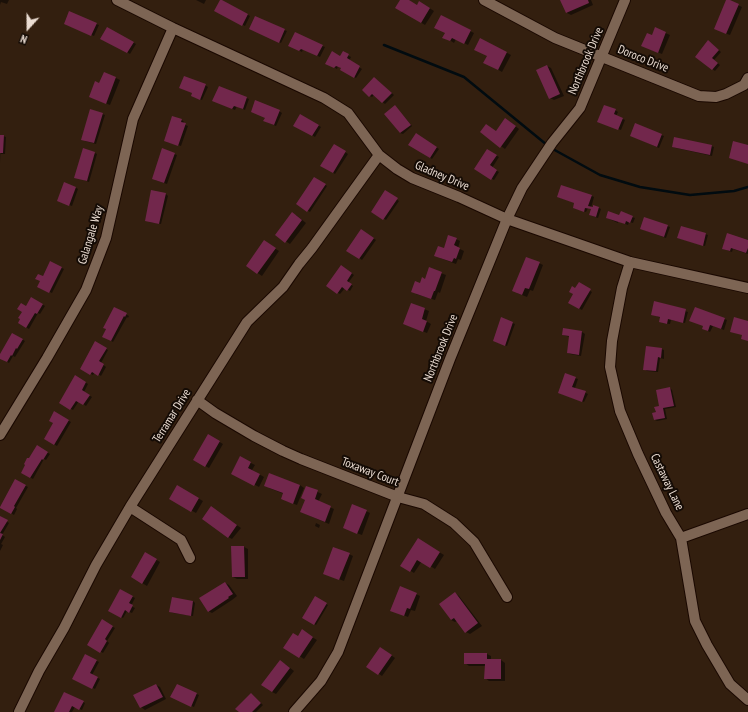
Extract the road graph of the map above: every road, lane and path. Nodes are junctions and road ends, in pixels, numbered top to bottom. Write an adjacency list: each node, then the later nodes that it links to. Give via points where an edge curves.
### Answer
1 (117, 0): 4 (street, Gladney Drive)
2 (484, 0): 5 (street, Doroco Drive, via 555,38)
3 (625, 0): 5 (street, Northbrook Drive)
4 (173, 28): 7 (street, Gladney Drive, via 317,95 348,113); 12 (street, Galangale Way, via 133,119 106,238 86,290)
5 (601, 57): 6 (street, Doroco Drive, via 699,96 716,97 726,94 744,84); 8 (street, Northbrook Drive, via 580,108 552,143 522,188)
6 (748, 78)
7 (379, 155): 8 (street, Gladney Drive, via 412,178); 11 (street, Terramar Drive, via 283,287 247,322)
8 (508, 218): 9 (street, Gladney Drive); 13 (street, Northbrook Drive, via 450,359)
9 (630, 262): 10 (street, Gladney Drive); 16 (street, Castaway Lane, via 622,288 610,367 620,411 666,513)
10 (748, 288)
11 (197, 400): 13 (street, Toxaway Court, via 283,451); 14 (street, Terramar Drive)
12 (0, 434)
13 (398, 497): 18 (street, Toxaway Court, via 424,504 454,523 474,542); 21 (street, Northbrook Drive, via 338,652 321,681)
14 (130, 507): 17 (street, via 181,540); 20 (street, Terramar Drive, via 96,565)
15 (748, 514): 16 (street)
16 (681, 538): 19 (street, Castaway Lane, via 695,621 730,684)
17 (190, 558)
18 (508, 597)
19 (748, 700)
20 (19, 712)
21 (294, 712)

